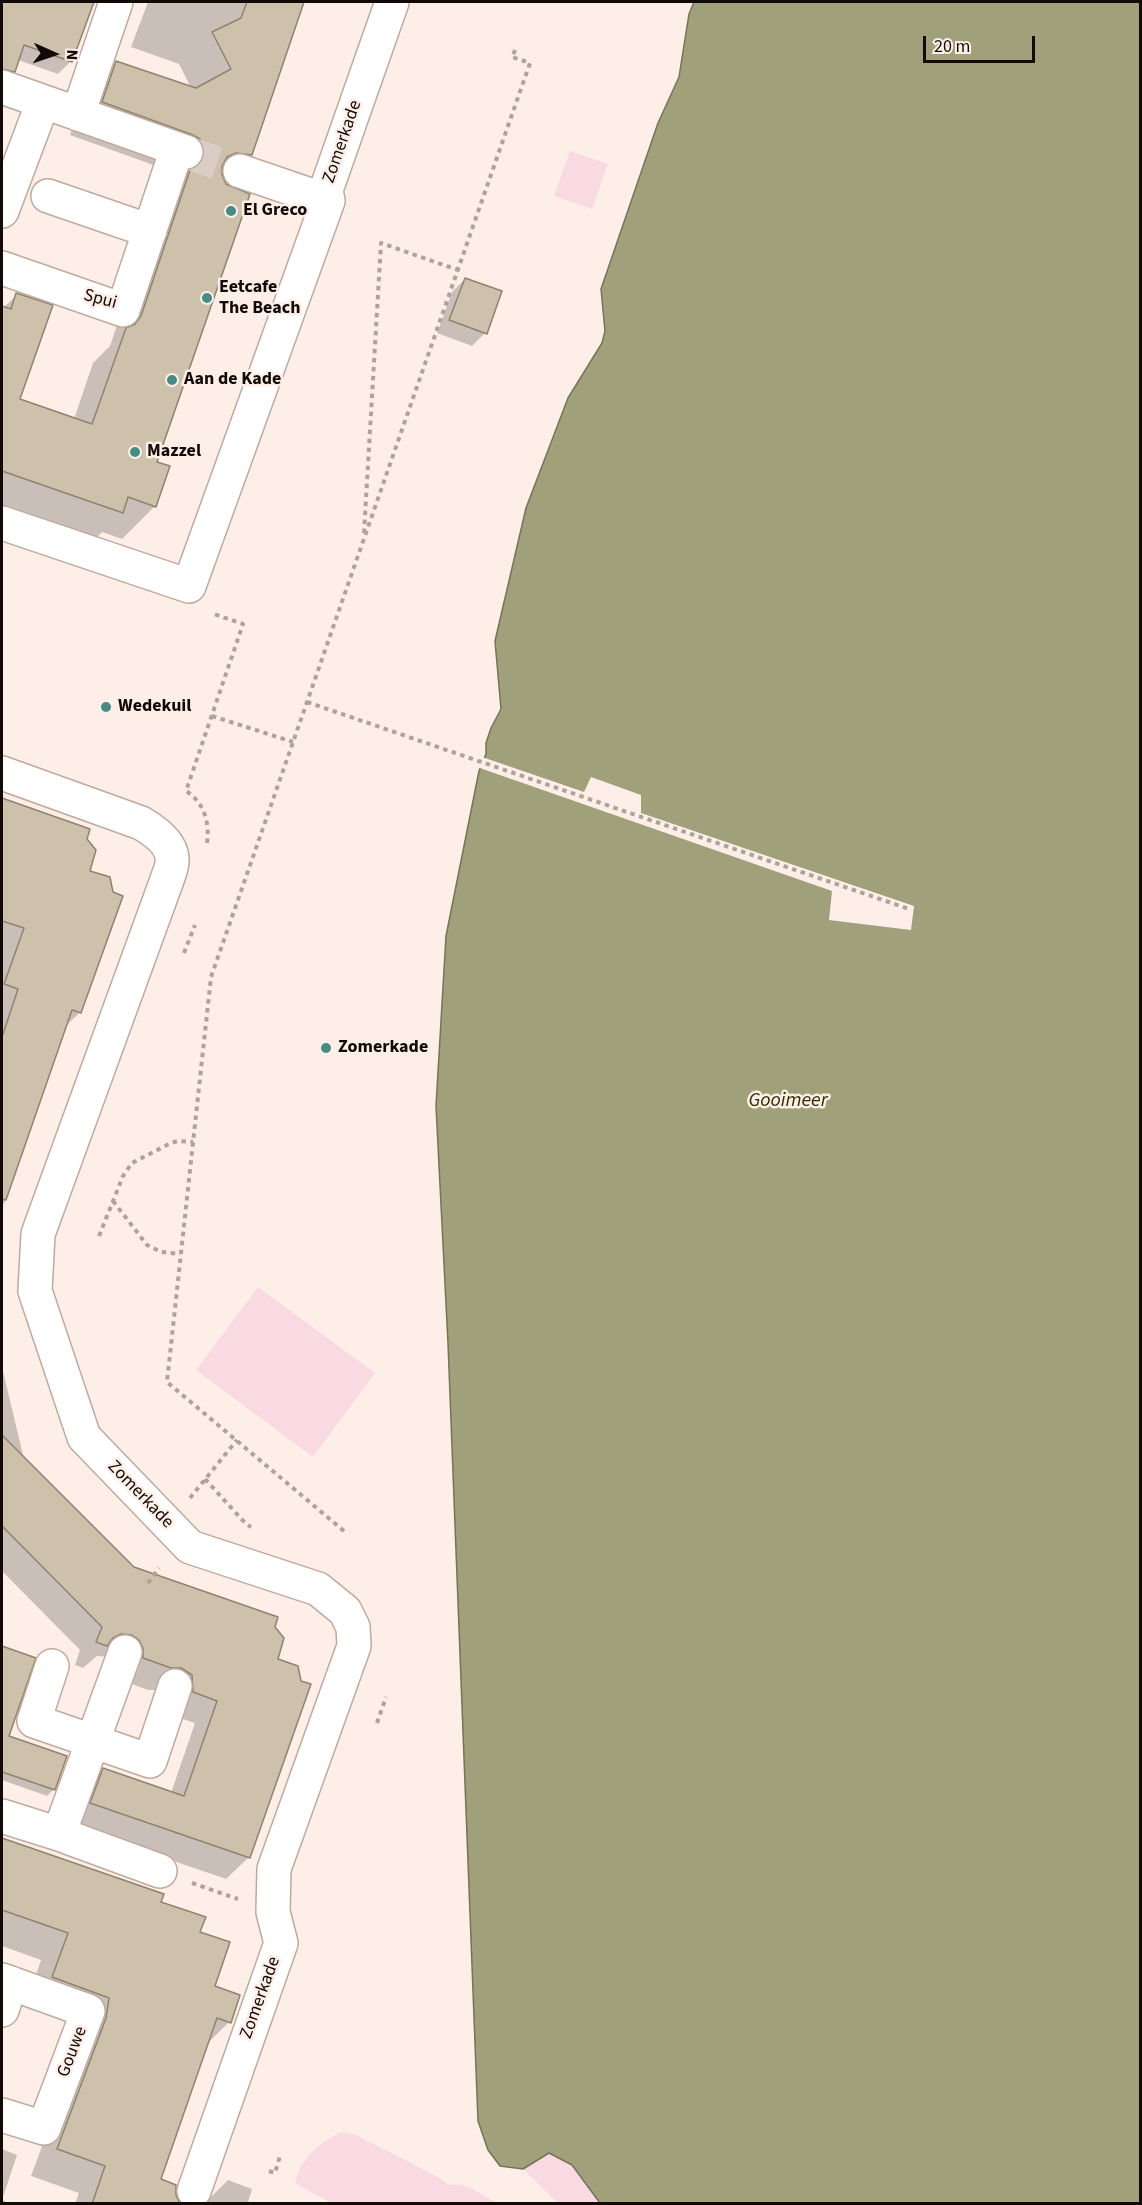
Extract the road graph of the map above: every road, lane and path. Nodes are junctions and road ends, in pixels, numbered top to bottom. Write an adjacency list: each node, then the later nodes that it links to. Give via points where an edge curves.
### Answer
1 (116, 2): 6 (street)
2 (392, 2): 9 (street, Zomerkade, via 326,190)
3 (516, 48): 13 (path, via 512,57 530,63)
4 (2, 87): 5 (street, Spui)
5 (43, 102): 6 (street, Spui); 10 (street)
6 (78, 114): 11 (street, Spui, via 182,151)
7 (240, 171): 9 (street)
8 (48, 196): 11 (street)
9 (328, 201): 14 (street, Zomerkade, via 189,586)
10 (2, 212)
11 (150, 231): 12 (street, Spui, via 123,310)
12 (2, 268)
13 (458, 270): 15 (path); 15 (path, via 381,243)
14 (2, 523)
15 (364, 539): 17 (path)
16 (234, 653): 18 (path)
17 (307, 702): 19 (path); 22 (path)
18 (212, 716): 19 (path); 21 (path, via 186,791 206,816)
19 (293, 742): 25 (path, via 211,977)
20 (2, 773): 43 (street, Zomerkade, via 141,824 164,841 172,859 38,1234 35,1291 84,1437 190,1547 318,1589 345,1611 353,1627 354,1646 274,1869)
21 (204, 852)
22 (909, 909)
23 (195, 925): 24 (path)
24 (184, 953)
25 (193, 1142): 26 (path, via 171,1143 132,1163); 28 (path)
26 (113, 1201): 27 (path); 28 (path, via 147,1245 161,1252)
27 (99, 1236)
28 (180, 1254): 29 (path, via 167,1382)
29 (237, 1440): 30 (path); 33 (path)
30 (206, 1479): 31 (path); 32 (path, via 246,1524)
31 (198, 1488)
32 (256, 1529)
33 (344, 1532)
34 (125, 1652): 39 (street)
35 (52, 1666): 39 (street, via 34,1721)
36 (175, 1686): 39 (street, via 150,1761)
37 (386, 1697): 38 (path)
38 (377, 1723)
39 (91, 1741): 41 (street)
40 (2, 1816): 41 (street)
41 (59, 1834): 42 (street)
42 (160, 1871): 43 (path)
43 (273, 1912): 48 (street, Zomerkade, via 281,1943)
44 (5, 1991): 45 (street, Gouwe, via 88,2011 44,2128)
45 (2, 2115)
46 (280, 2156): 47 (path, via 275,2173)
47 (269, 2171)
48 (194, 2191)

